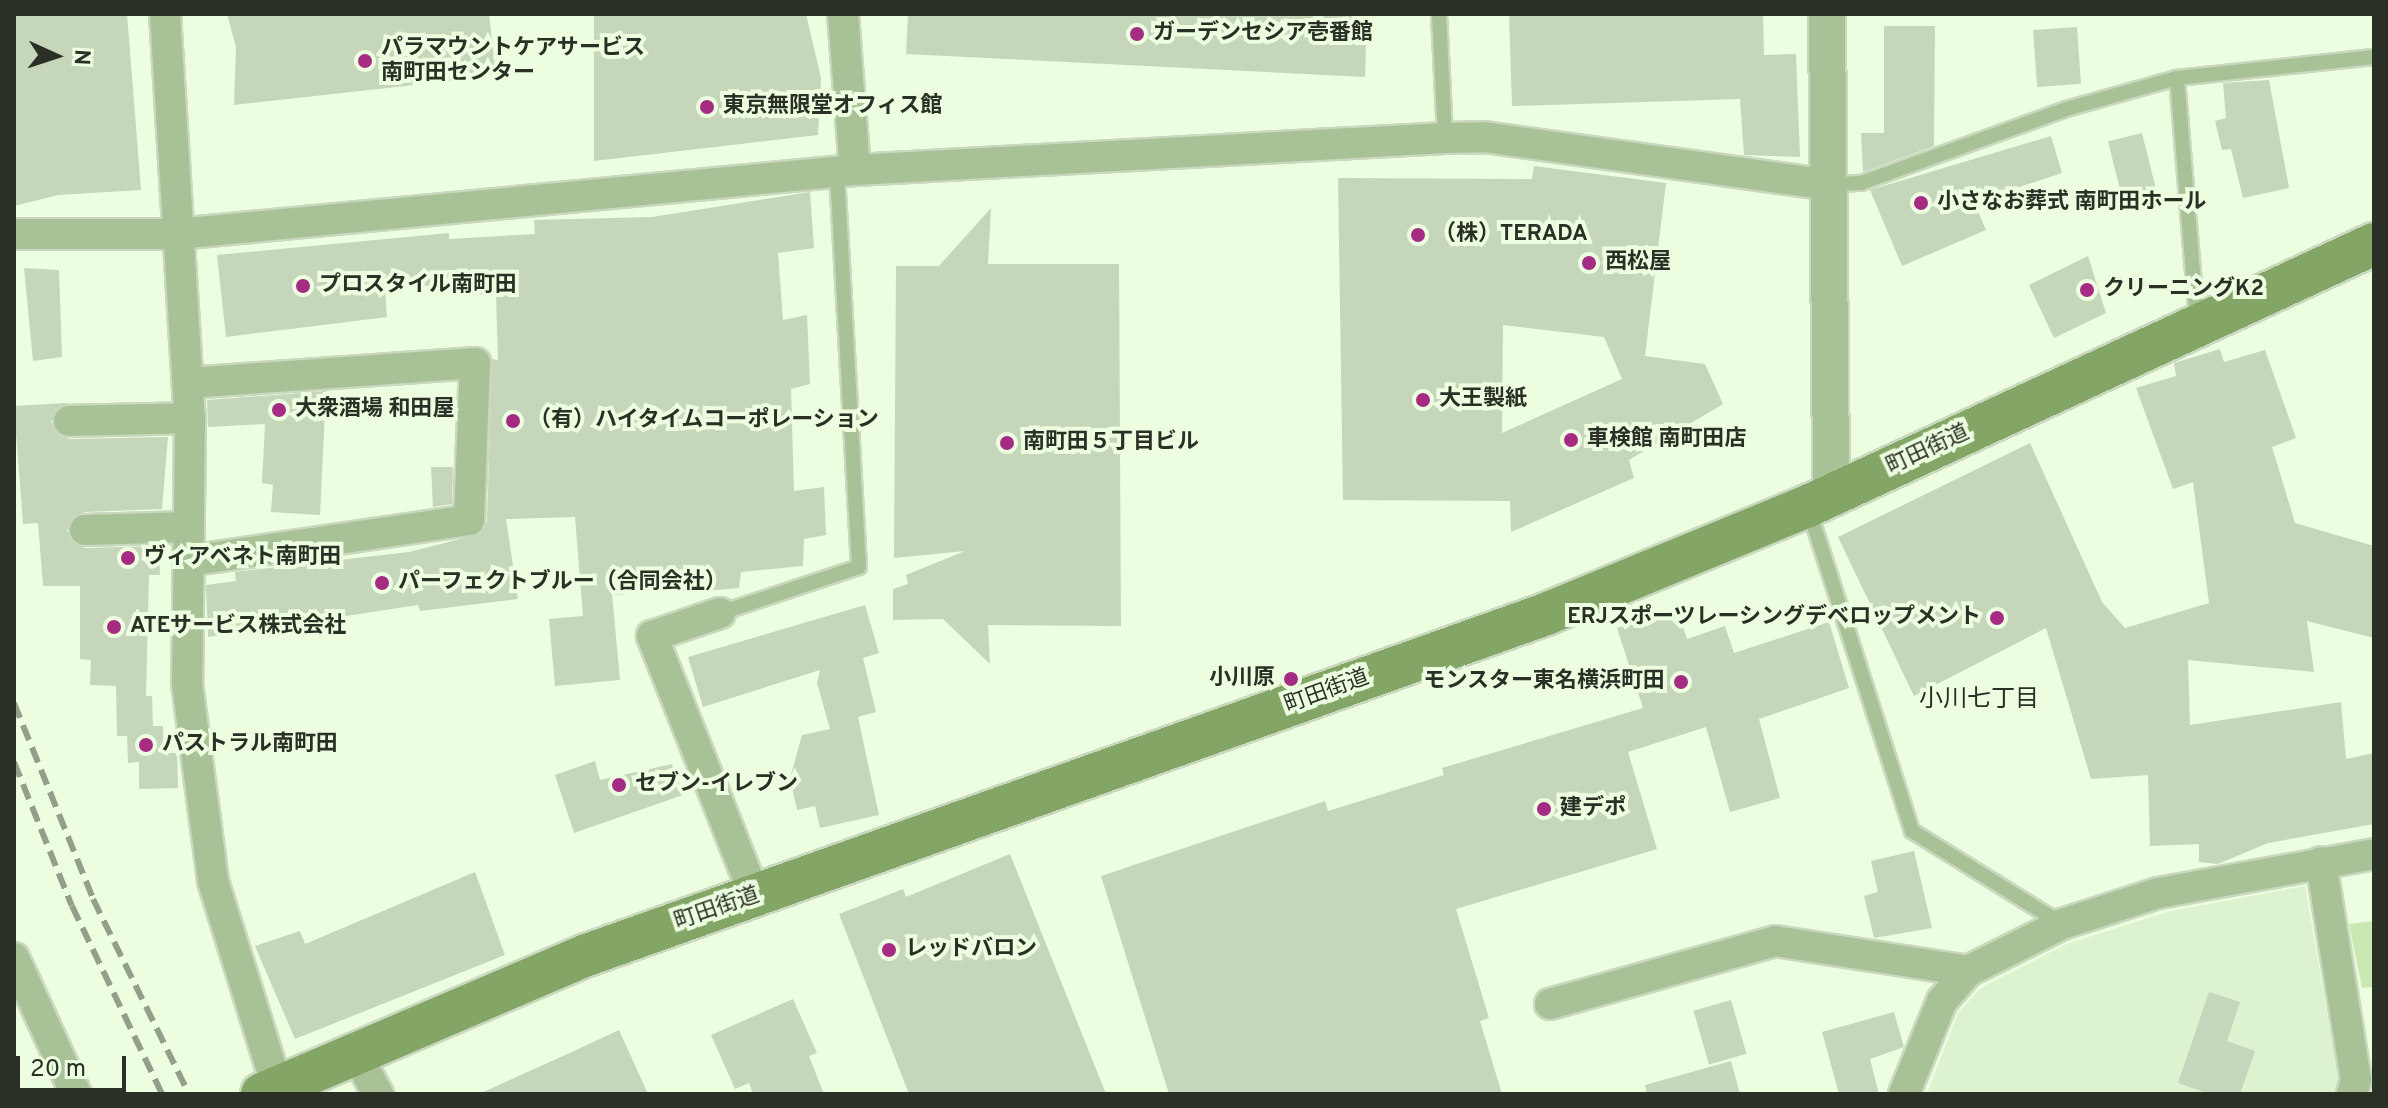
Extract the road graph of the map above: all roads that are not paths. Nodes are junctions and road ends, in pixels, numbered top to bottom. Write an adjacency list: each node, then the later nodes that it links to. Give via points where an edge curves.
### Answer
1 (165, 14): 11 (street)
2 (843, 14): 8 (street)
3 (1439, 14): 7 (lane)
4 (1827, 14): 9 (street)
5 (2374, 57): 6 (lane)
6 (2177, 78): 9 (lane, via 2066,109 1861,183); 13 (lane)
7 (1445, 138): 8 (street); 9 (street, via 1484,137)
8 (846, 171): 11 (street); 21 (lane, via 859,567)
9 (1829, 185): 17 (street)
10 (14, 234): 11 (street)
11 (177, 234): 14 (street)
12 (2374, 244): 13 (main road, 町田街道)
13 (2198, 326): 17 (main road, 町田街道)
14 (189, 383): 15 (street); 20 (street, via 475,363 469,520)
15 (190, 418): 16 (street); 18 (street)
16 (69, 421)
17 (1820, 500): 24 (main road, 町田街道, via 1546,614); 25 (lane, via 1912,831)
18 (189, 527): 19 (street); 20 (street)
19 (85, 530)
20 (188, 561): 31 (street, via 187,683 201,812 225,929)
21 (720, 613): 24 (street, via 652,636)
22 (2374, 854): 23 (street)
23 (2321, 862): 25 (street, via 2158,893); 30 (street)
24 (755, 896): 29 (main road, 町田街道, via 587,955)
25 (2062, 924): 27 (street)
26 (16, 968): 32 (street)
27 (1968, 971): 28 (street, via 1775,941); 34 (street, via 1942,1001)
28 (1550, 1004)
29 (355, 1052): 31 (main road, 町田街道); 33 (street)
30 (2360, 1087)
31 (270, 1091)
32 (76, 1094)
33 (378, 1094)
34 (1904, 1094)

